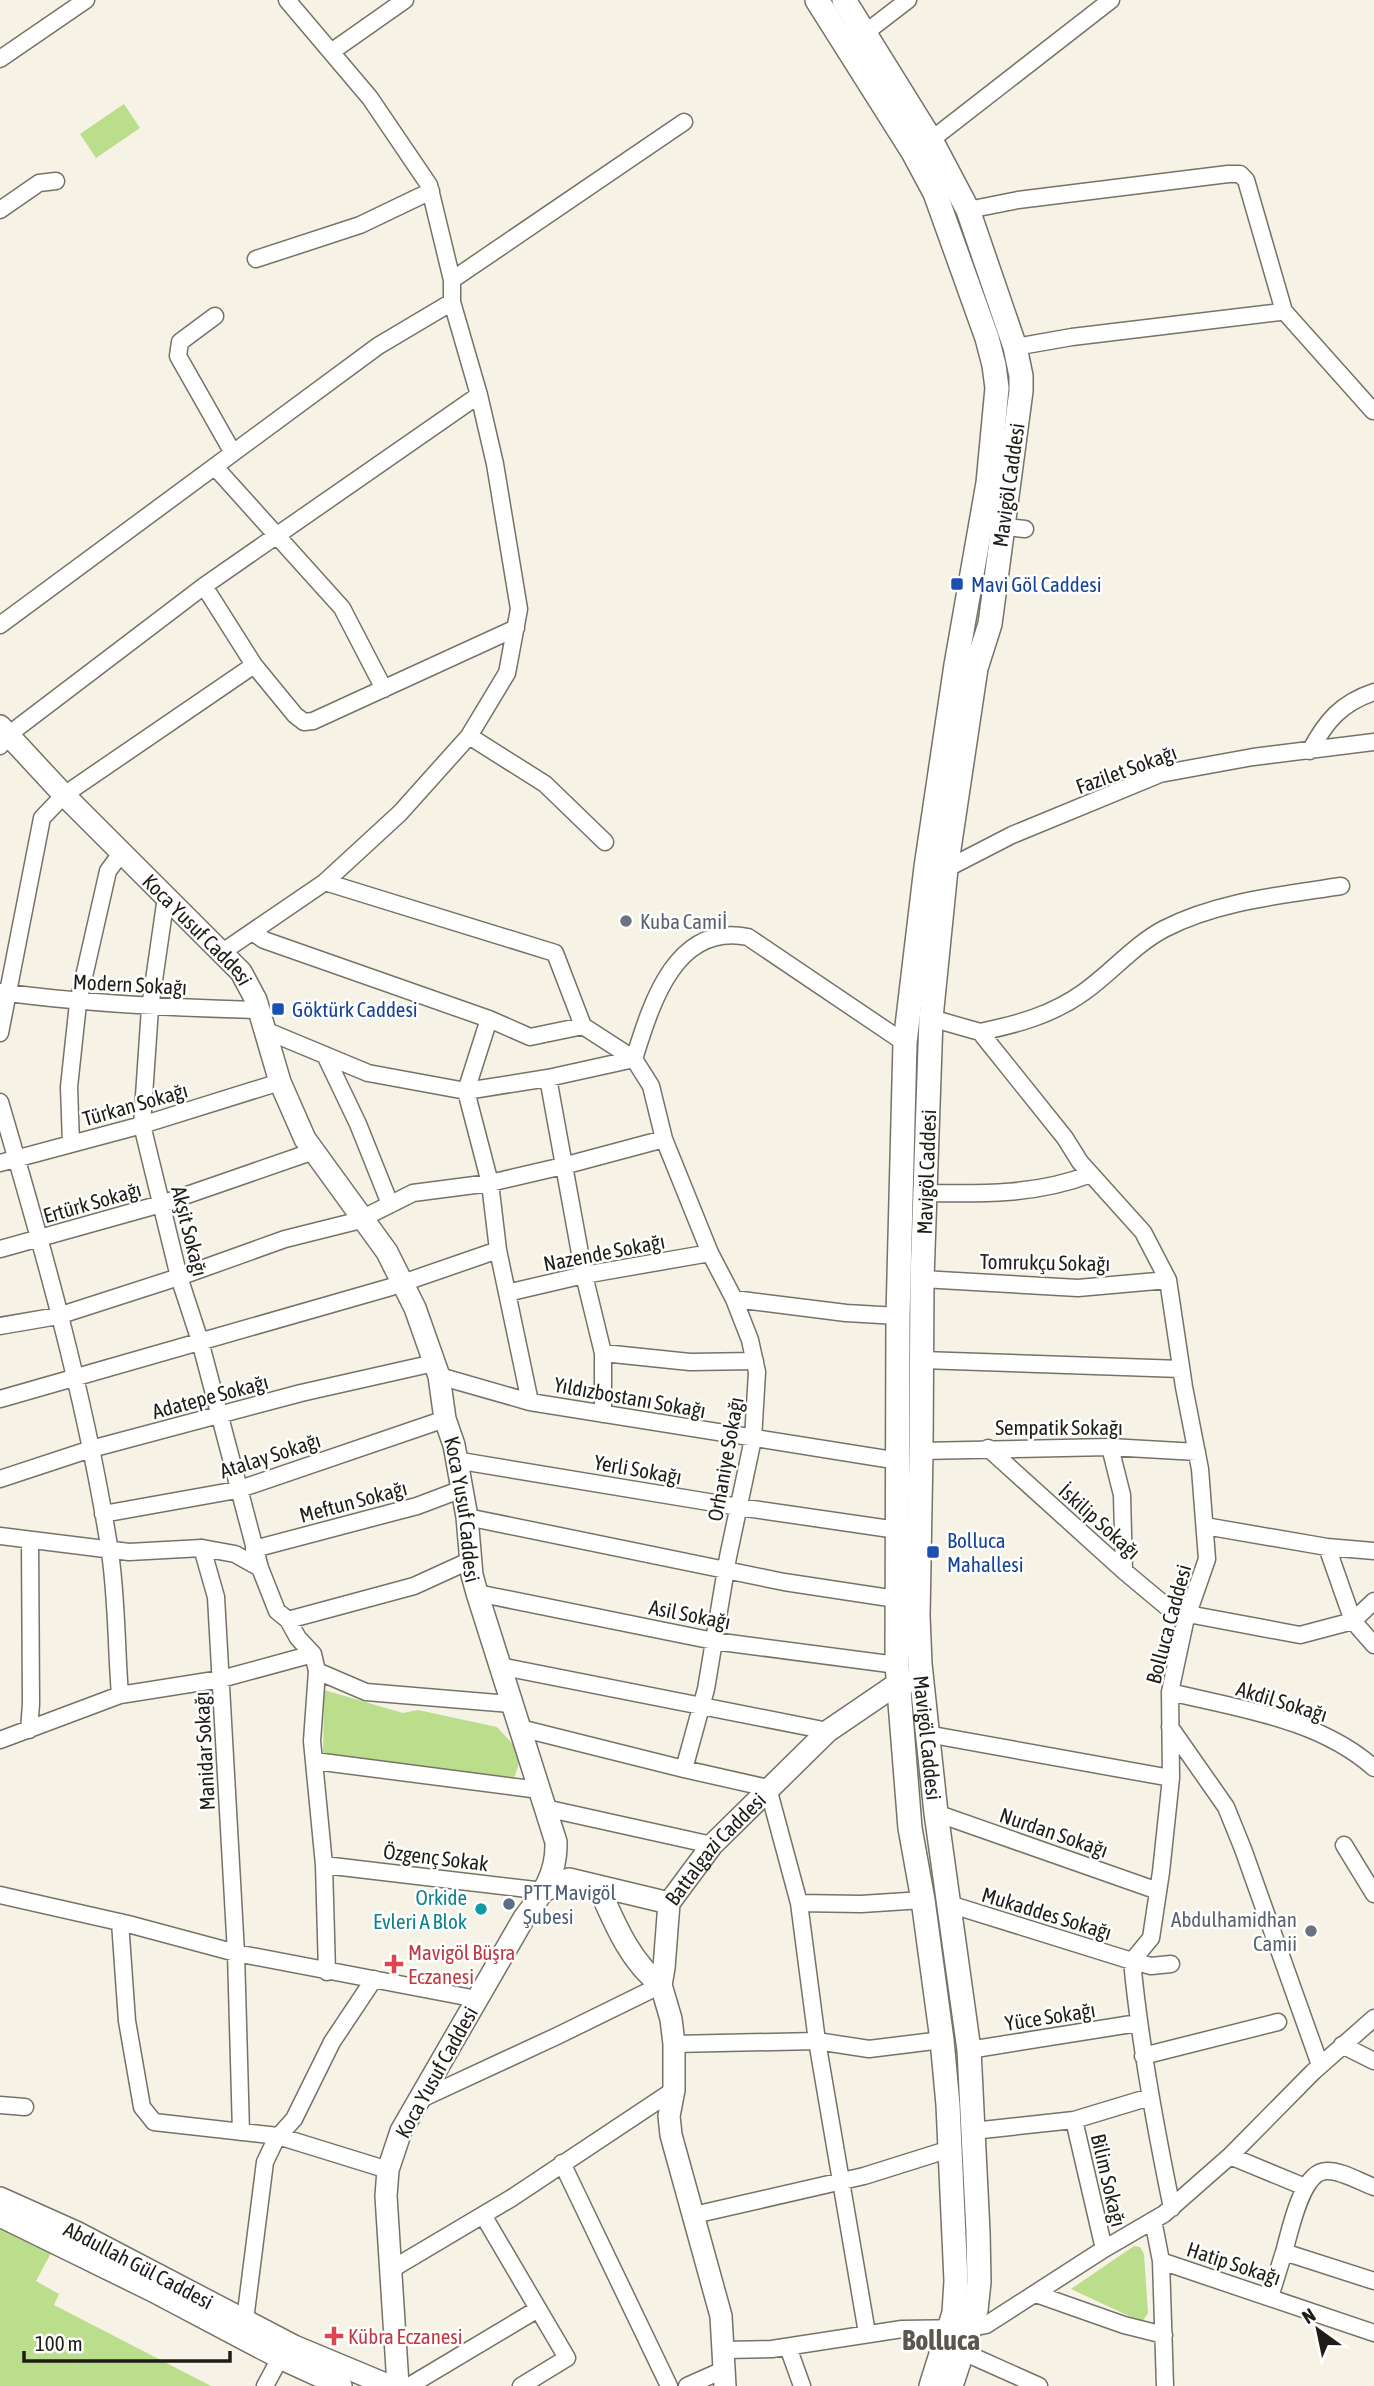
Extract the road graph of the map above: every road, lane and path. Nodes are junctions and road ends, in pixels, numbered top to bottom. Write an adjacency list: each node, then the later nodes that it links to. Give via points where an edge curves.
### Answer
1 (86, 0): 10 (street)
2 (287, 0): 9 (street)
3 (405, 0): 9 (street)
4 (817, 0): 27 (main road, Mavigöl Caddesi, via 926,175 944,213 994,365 997,388 988,483)
5 (844, 0): 8 (main road, Mavigöl Caddesi)
6 (908, 0): 8 (street)
7 (1111, 0): 12 (street)
8 (865, 33): 12 (main road, Mavigöl Caddesi)
9 (331, 52): 14 (street, via 370,98)
10 (0, 59)
11 (684, 122): 18 (street)
12 (931, 140): 16 (main road, Mavigöl Caddesi)
13 (56, 180): 15 (street, via 38,183)
14 (431, 191): 17 (street, via 360,225); 18 (street)
15 (0, 210)
16 (968, 210): 20 (street, via 1240,174 1246,180); 22 (main road, Mavigöl Caddesi)
17 (256, 259)
18 (452, 280): 19 (street)
19 (452, 302): 23 (street); 25 (street, via 378,346)
20 (1283, 310): 22 (street); 24 (street)
21 (215, 316): 25 (street, via 180,342 178,356)
22 (1016, 347): 27 (main road, Mavigöl Caddesi, via 1021,391)
23 (479, 396): 28 (street); 31 (street, via 519,610)
24 (1373, 411)
25 (233, 453): 26 (street)
26 (215, 467): 28 (street); 30 (street)
27 (1003, 527): 42 (main road, Mavigöl Caddesi); 58 (main road, Mavigöl Caddesi, via 956,665)
28 (278, 535): 29 (street); 33 (street, via 342,608)
29 (204, 586): 32 (street); 35 (street)
30 (0, 625)
31 (516, 628): 33 (street); 36 (street, via 507,673)
32 (254, 665): 33 (street, via 304,722); 39 (street)
33 (384, 689)
34 (1374, 692): 38 (street, via 1331,717)
35 (3, 736): 39 (street, Koca Yusuf Caddesi)
36 (469, 736): 40 (street, via 545,784); 43 (street, via 400,813)
37 (1374, 742): 38 (street, Fazilet Sokağı)
38 (1310, 751): 42 (street, Fazilet Sokağı, via 1160,774 1012,835)
39 (64, 795): 41 (street, Koca Yusuf Caddesi); 48 (street, via 40,821 22,926)
40 (605, 842)
41 (122, 852): 45 (street, Koca Yusuf Caddesi); 49 (street, via 108,871)
42 (946, 869): 52 (main road, Mavigöl Caddesi)
43 (325, 881): 46 (street); 54 (street, via 555,953)
44 (1341, 886): 56 (street, via 1214,909 1183,920 1143,942 1085,991 1051,1012)
45 (166, 897): 47 (street, Koca Yusuf Caddesi); 50 (street, Akşit Sokağı)
46 (252, 932): 47 (street); 53 (street)
47 (221, 953): 51 (street, Koca Yusuf Caddesi, via 241,972)
48 (3, 993): 49 (street, Modern Sokağı); 57 (street)
49 (78, 1003): 50 (street, Modern Sokağı); 67 (street, via 69,1087)
50 (150, 1007): 51 (street, Modern Sokağı); 65 (street, Akşit Sokağı)
51 (259, 1010): 55 (street, Koca Yusuf Caddesi)
52 (931, 1018): 56 (street); 74 (main road, Mavigöl Caddesi)
53 (489, 1019): 54 (street, via 530,1037); 63 (street)
54 (583, 1026): 60 (street)
55 (267, 1031): 59 (street); 62 (street, Koca Yusuf Caddesi)
56 (980, 1032): 72 (street, Bolluca Caddesi)
57 (0, 1033)
58 (905, 1043): 60 (street, via 748,937 722,935 677,960 651,1006); 89 (main road, Mavigöl Caddesi)
59 (325, 1055): 63 (street, via 368,1073); 76 (street)
60 (634, 1059): 61 (street); 66 (street, Orhaniye Sokağı, via 652,1086)
61 (548, 1078): 63 (street); 71 (street)
62 (280, 1082): 65 (street, Türkan Sokağı); 68 (street, Koca Yusuf Caddesi)
63 (466, 1091): 73 (street)
64 (0, 1102): 69 (street)
65 (142, 1125): 67 (street, Türkan Sokağı); 75 (street, Akşit Sokağı)
66 (664, 1139): 71 (street); 81 (street, Orhaniye Sokağı)
67 (71, 1144): 69 (street, Türkan Sokağı)
68 (314, 1151): 75 (street, Ertürk Sokağı); 77 (street, Koca Yusuf Caddesi)
69 (16, 1159): 70 (street, Türkan Sokağı); 78 (street)
70 (0, 1163)
71 (563, 1166): 73 (street); 82 (street)
72 (1091, 1174): 74 (street, via 1032,1191); 85 (street, Bolluca Caddesi, via 1143,1232)
73 (490, 1183): 76 (street, via 412,1193); 80 (street)
74 (925, 1193): 84 (main road, Mavigöl Caddesi)
75 (161, 1204): 78 (street, Ertürk Sokağı); 83 (street, Akşit Sokağı)
76 (390, 1204): 77 (street)
77 (362, 1218): 83 (street, via 285,1239); 86 (street, Koca Yusuf Caddesi)
78 (39, 1238): 79 (street, Ertürk Sokağı); 90 (street)
79 (0, 1249)
80 (498, 1250): 86 (street); 87 (street)
81 (710, 1253): 82 (street, Nazende Sokağı); 88 (street, Orhaniye Sokağı)
82 (584, 1275): 87 (street, Nazende Sokağı); 93 (street)
83 (179, 1277): 90 (street); 92 (street, Akşit Sokağı)
84 (922, 1279): 85 (street, Tomrukçu Sokağı, via 1078,1288); 94 (main road, Mavigöl Caddesi)
85 (1168, 1280): 96 (street, Bolluca Caddesi)
86 (402, 1283): 92 (street); 97 (street, Koca Yusuf Caddesi)
87 (507, 1293): 100 (street)
88 (734, 1299): 89 (street); 95 (street, Orhaniye Sokağı)
89 (898, 1315): 111 (main road, Mavigöl Caddesi)
90 (58, 1316): 91 (street); 98 (street)
91 (0, 1326)
92 (200, 1341): 98 (street); 102 (street, Akşit Sokağı)
93 (603, 1353): 95 (street, via 690,1362); 101 (street)
94 (922, 1360): 96 (street); 108 (main road, Mavigöl Caddesi)
95 (755, 1361): 104 (street, Orhaniye Sokağı, via 758,1390)
96 (1181, 1369): 109 (street, Bolluca Caddesi)
97 (436, 1370): 100 (street, Yıldızbostanı Sokağı); 102 (street, Adatepe Sokağı, via 301,1393); 103 (street, Koca Yusuf Caddesi)
98 (73, 1378): 99 (street); 107 (street)
99 (0, 1399)
100 (530, 1402): 101 (street, Yıldızbostanı Sokağı)
101 (603, 1414): 104 (street, Yıldızbostanı Sokağı)
102 (219, 1416): 107 (street, Adatepe Sokağı); 114 (street, Akşit Sokağı)
103 (445, 1419): 110 (street, Koca Yusuf Caddesi); 114 (street, Atalay Sokağı)
104 (753, 1439): 111 (street, Yıldızbostanı Sokağı); 115 (street, Orhaniye Sokağı)
105 (1110, 1447): 106 (street, Sempatik Sokağı); 109 (street, Sempatik Sokağı); 130 (street, via 1122,1495)
106 (988, 1448): 108 (street, Sempatik Sokağı); 130 (street, İskilip Sokağı)
107 (91, 1449): 112 (street, Adatepe Sokağı); 116 (street)
108 (921, 1451): 144 (main road, Mavigöl Caddesi)
109 (1197, 1452): 118 (street, Bolluca Caddesi)
110 (455, 1460): 113 (street, Koca Yusuf Caddesi); 115 (street, Yerli Sokağı)
111 (899, 1461): 119 (main road, Mavigöl Caddesi)
112 (0, 1479)
113 (462, 1489): 117 (street, Koca Yusuf Caddesi); 125 (street, Meftun Sokağı, via 417,1506)
114 (237, 1490): 116 (street, Atalay Sokağı); 125 (street, Akşit Sokağı)
115 (739, 1507): 119 (street, Yerli Sokağı); 129 (street, Orhaniye Sokağı)
116 (103, 1514): 124 (street)
117 (467, 1517): 127 (street, Koca Yusuf Caddesi); 129 (street)
118 (1205, 1526): 122 (street); 134 (street, Bolluca Caddesi, via 1207,1559)
119 (897, 1530): 132 (main road, Mavigöl Caddesi)
120 (0, 1536): 121 (street)
121 (30, 1540): 124 (street); 151 (street)
122 (1327, 1547): 126 (street); 136 (street)
123 (202, 1548): 124 (street); 128 (street, via 235,1554); 143 (street, Manidar Sokağı, via 216,1597)
124 (110, 1549): 146 (street)
125 (254, 1549): 128 (street, Akşit Sokağı)
126 (1374, 1551)
127 (471, 1560): 131 (street, Koca Yusuf Caddesi); 135 (street, via 414,1586)
128 (260, 1568): 135 (street, Akşit Sokağı, via 277,1612)
129 (726, 1568): 132 (street); 137 (street, Orhaniye Sokağı)
130 (1124, 1571): 134 (street, İskilip Sokağı)
131 (477, 1593): 137 (street, Asil Sokağı); 140 (street, Koca Yusuf Caddesi)
132 (896, 1599): 142 (main road, Mavigöl Caddesi)
133 (1374, 1601): 136 (street)
134 (1187, 1618): 136 (street, via 1300,1634); 145 (street, Bolluca Caddesi)
135 (288, 1620): 139 (street, Akşit Sokağı)
136 (1353, 1621): 138 (street)
137 (714, 1642): 142 (street, Asil Sokağı); 148 (street, Orhaniye Sokağı)
138 (1374, 1645)
139 (313, 1654): 141 (street); 143 (street)
140 (499, 1666): 147 (street, Koca Yusuf Caddesi); 148 (street)
141 (317, 1671): 147 (street, via 366,1692); 155 (street)
142 (897, 1675): 144 (street, Battalgazi Caddesi); 152 (street, Battalgazi Caddesi); 172 (main road, Mavigöl Caddesi, via 910,1828)
143 (221, 1679): 146 (street); 177 (street, Manidar Sokağı)
144 (921, 1680): 153 (main road, Mavigöl Caddesi)
145 (1170, 1692): 149 (street, Bolluca Caddesi); 156 (street, Akdil Sokağı, via 1283,1720 1334,1739)
146 (120, 1695): 151 (street)
147 (511, 1704): 150 (street, Koca Yusuf Caddesi)
148 (701, 1705): 152 (street); 157 (street, Orhaniye Sokağı)
149 (1169, 1726): 158 (street, Bolluca Caddesi); 194 (street, via 1226,1807)
150 (520, 1727): 157 (street); 160 (street, Koca Yusuf Caddesi)
151 (29, 1730): 154 (street)
152 (828, 1731): 159 (street, Battalgazi Caddesi)
153 (927, 1734): 158 (street); 161 (main road, Mavigöl Caddesi)
154 (0, 1740)
155 (315, 1761): 160 (street); 165 (street)
156 (1374, 1768)
157 (684, 1769): 159 (street)
158 (1171, 1778): 169 (street, Bolluca Caddesi)
159 (768, 1788): 162 (street, Battalgazi Caddesi); 174 (street)
160 (542, 1799): 162 (street); 164 (street, Koca Yusuf Caddesi, via 556,1842)
161 (936, 1813): 169 (street, Nurdan Sokağı); 175 (main road, Mavigöl Caddesi)
162 (712, 1845): 173 (street, Battalgazi Caddesi)
163 (1343, 1845): 170 (street)
164 (556, 1862): 166 (street); 168 (street, Koca Yusuf Caddesi)
165 (324, 1865): 168 (street, Özgenç Sokak); 180 (street)
166 (569, 1879): 167 (street); 168 (street)
167 (599, 1888): 173 (street); 182 (street, via 645,1974)
168 (544, 1891): 183 (street, Koca Yusuf Caddesi)
169 (1158, 1891): 178 (street, Bolluca Caddesi, via 1151,1938)
170 (1374, 1894)
171 (0, 1895): 176 (street)
172 (923, 1900): 174 (street); 187 (main road, Mavigöl Caddesi)
173 (669, 1903): 182 (street, Battalgazi Caddesi)
174 (799, 1903): 188 (street)
175 (948, 1904): 178 (street, Mukaddes Sokağı); 191 (main road, Mavigöl Caddesi)
176 (120, 1922): 177 (street); 201 (street, via 127,2021 142,2106 154,2122)
177 (236, 1953): 180 (street); 201 (street, Manidar Sokağı)
178 (1132, 1961): 179 (street, Mukaddes Sokağı); 186 (street)
179 (1171, 1964)
180 (327, 1972): 181 (street)
181 (374, 1979): 183 (street); 203 (street, via 332,2042 294,2119)
182 (661, 1985): 189 (street, Battalgazi Caddesi); 197 (street)
183 (477, 1999): 197 (street, Koca Yusuf Caddesi)
184 (1374, 2018): 190 (street)
185 (1278, 2022): 192 (street)
186 (1138, 2024): 191 (street, Yüce Sokağı); 192 (street)
187 (942, 2040): 188 (street, via 869,2049); 204 (main road, Mavigöl Caddesi)
188 (817, 2041): 189 (street); 208 (street)
189 (674, 2044): 195 (street, Battalgazi Caddesi)
190 (1342, 2045): 193 (street); 194 (street)
191 (969, 2050): 202 (main road, Mavigöl Caddesi)
192 (1143, 2056): 196 (street)
193 (1374, 2061)
194 (1320, 2065): 205 (street)
195 (674, 2090): 206 (street); 213 (street, Battalgazi Caddesi, via 671,2135)
196 (1150, 2097): 200 (street); 212 (street)
197 (419, 2100): 207 (street, Koca Yusuf Caddesi, via 401,2131)
198 (0, 2105): 199 (street)
199 (25, 2108)
200 (1074, 2120): 202 (street); 217 (street, Bilim Sokağı)
201 (240, 2132): 203 (street)
202 (973, 2132): 226 (main road, Mavigöl Caddesi, via 979,2282)
203 (278, 2136): 207 (street); 225 (street, via 265,2162)
204 (950, 2149): 208 (street); 226 (main road, Mavigöl Caddesi, via 954,2313)
205 (1230, 2156): 209 (street); 212 (street)
206 (562, 2163): 215 (street); 240 (street)
207 (388, 2170): 220 (street, Koca Yusuf Caddesi)
208 (842, 2181): 213 (street); 227 (street)
209 (1305, 2187): 210 (street, via 1325,2171); 218 (street)
210 (1374, 2187)
211 (0, 2198): 225 (street, Abdullah Gül Caddesi)
212 (1172, 2207): 216 (street)
213 (694, 2215): 233 (street, Battalgazi Caddesi, via 721,2316)
214 (0, 2216): 232 (street, Abdullah Gül Caddesi)
215 (483, 2216): 220 (street); 224 (street)
216 (1153, 2220): 217 (street); 219 (street)
217 (1104, 2249): 222 (street)
218 (1284, 2252): 221 (street); 223 (street)
219 (1161, 2261): 223 (street, Hatip Sokağı); 229 (street)
220 (392, 2269): 237 (street, Koca Yusuf Caddesi)
221 (1374, 2281)
222 (1036, 2294): 226 (street, via 986,2325); 229 (street)
223 (1270, 2297): 228 (street, Hatip Sokağı)
224 (538, 2309): 238 (street); 239 (street, via 567,2358)
225 (245, 2320): 236 (street, Abdullah Gül Caddesi, via 294,2346)
226 (960, 2329): 227 (street); 231 (main road, Mavigöl Caddesi); 243 (main road, Mavigöl Caddesi)
227 (867, 2333): 230 (street)
228 (1374, 2333)
229 (1164, 2335): 246 (street)
230 (788, 2347): 233 (street); 242 (street)
231 (963, 2352): 244 (main road, Mavigöl Caddesi); 245 (street)
232 (280, 2358): 234 (street); 235 (street, Abdullah Gül Caddesi)
233 (724, 2369): 241 (street)
234 (265, 2386)
235 (341, 2386)
236 (392, 2386): 237 (street)
237 (400, 2386)
238 (409, 2386)
239 (521, 2386)
240 (669, 2386)
241 (687, 2386)
242 (802, 2386)
243 (931, 2386)
244 (951, 2386)
245 (1039, 2386)
246 (1165, 2386)

